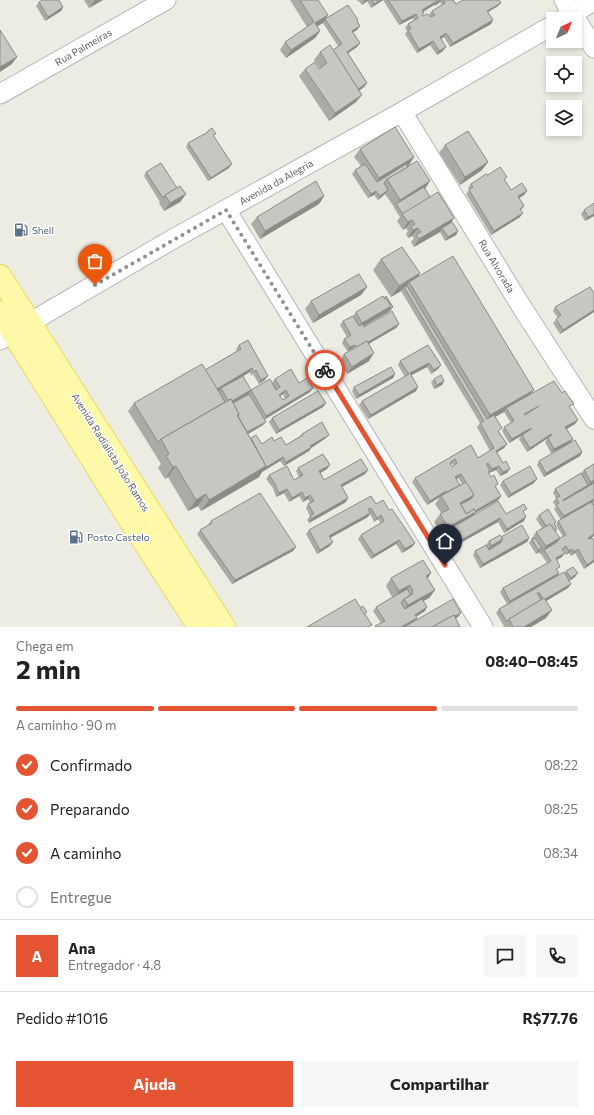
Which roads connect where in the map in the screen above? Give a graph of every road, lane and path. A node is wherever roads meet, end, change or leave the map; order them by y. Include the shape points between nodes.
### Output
1 (166, 0) edge
2 (594, 1) edge
3 (566, 11) edge
4 (546, 29) edge
5 (594, 48) edge
6 (0, 94) edge
7 (402, 112) junction
8 (226, 210) junction
9 (0, 276) edge
10 (0, 312) edge
11 (14, 332) edge
12 (594, 419) edge
13 (199, 627) edge
14 (224, 627) edge
15 (483, 627) edge

1 - 6 street, Rua Palmeiras
2 - 3 street
3 - 5 street
4 - 7 street, Avenida da Alegria
7 - 8 street, Avenida da Alegria
7 - 12 street, Rua Alvorada
8 - 11 street, Avenida da Alegria
8 - 15 street
9 - 11 main road, Avenida Radialista João Ramos
10 - 11 main road, Avenida Radialista João Ramos
11 - 13 main road, Avenida Radialista João Ramos
11 - 14 main road, Avenida Radialista João Ramos

